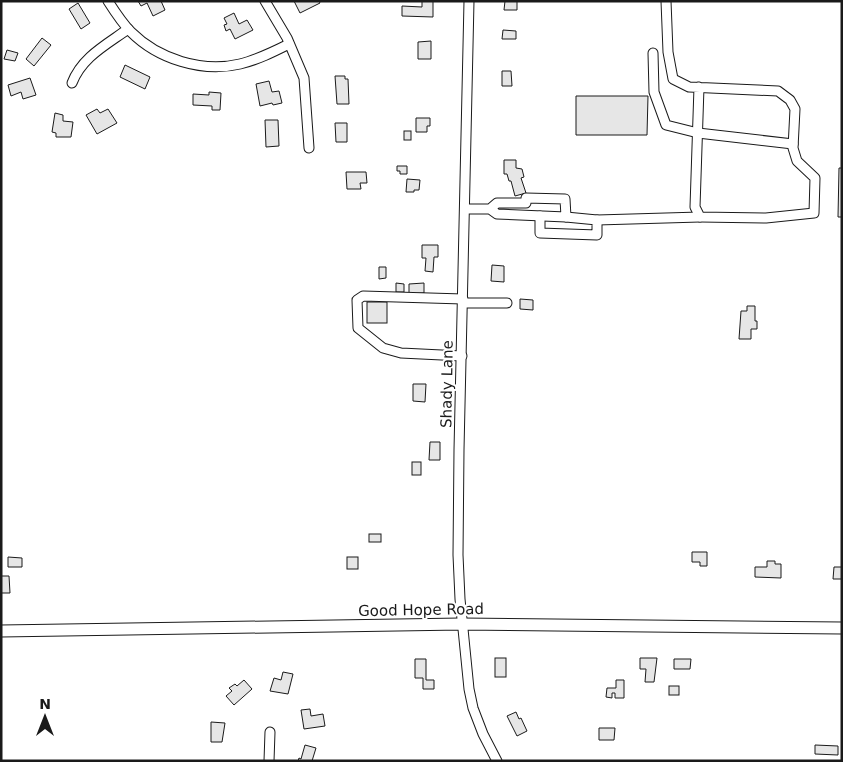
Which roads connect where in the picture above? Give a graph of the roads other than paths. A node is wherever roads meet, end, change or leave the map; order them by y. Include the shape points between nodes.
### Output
1 (108, 1) edge
2 (265, 1) edge
3 (469, 1) edge
4 (666, 1) edge
5 (128, 29) junction
6 (289, 44) junction
7 (653, 52) dead end
8 (72, 83) dead end
9 (699, 87) junction
10 (698, 133) junction
11 (793, 144) junction
12 (309, 148) dead end
13 (490, 208) junction
14 (465, 209) junction
15 (540, 216) junction
16 (566, 217) junction
17 (700, 217) junction
18 (598, 220) junction
19 (462, 301) junction
20 (507, 303) dead end
21 (462, 356) junction
22 (461, 624) junction
23 (842, 628) edge
24 (1, 630) edge
25 (270, 732) dead end
26 (269, 761) edge
27 (497, 761) edge

1 - 5 street
2 - 6 street
3 - 14 street, Shady Lane
4 - 9 street via 668,52 673,79
5 - 6 street via 161,54 207,66 238,65
5 - 8 street via 86,59
6 - 12 street via 304,78
7 - 10 street via 654,92 666,125
9 - 10 street
9 - 11 street via 778,91 790,100 795,109
10 - 11 street
10 - 17 street via 695,207
11 - 17 street via 797,161 815,178 814,213 766,218
13 - 14 street
13 - 15 street via 497,214
13 - 16 street via 497,203 526,203 526,198 565,199
14 - 19 street, Shady Lane
15 - 16 street
15 - 18 street via 540,233 597,235
16 - 18 street
17 - 18 street
19 - 20 street
19 - 21 street, Shady Lane
19 - 21 street via 363,296 357,300 358,328 388,350
21 - 22 street, Shady Lane via 458,555
22 - 23 main road, Good Hope Road
22 - 24 main road, Good Hope Road
22 - 27 street, Shady Lane via 473,708
25 - 26 street

